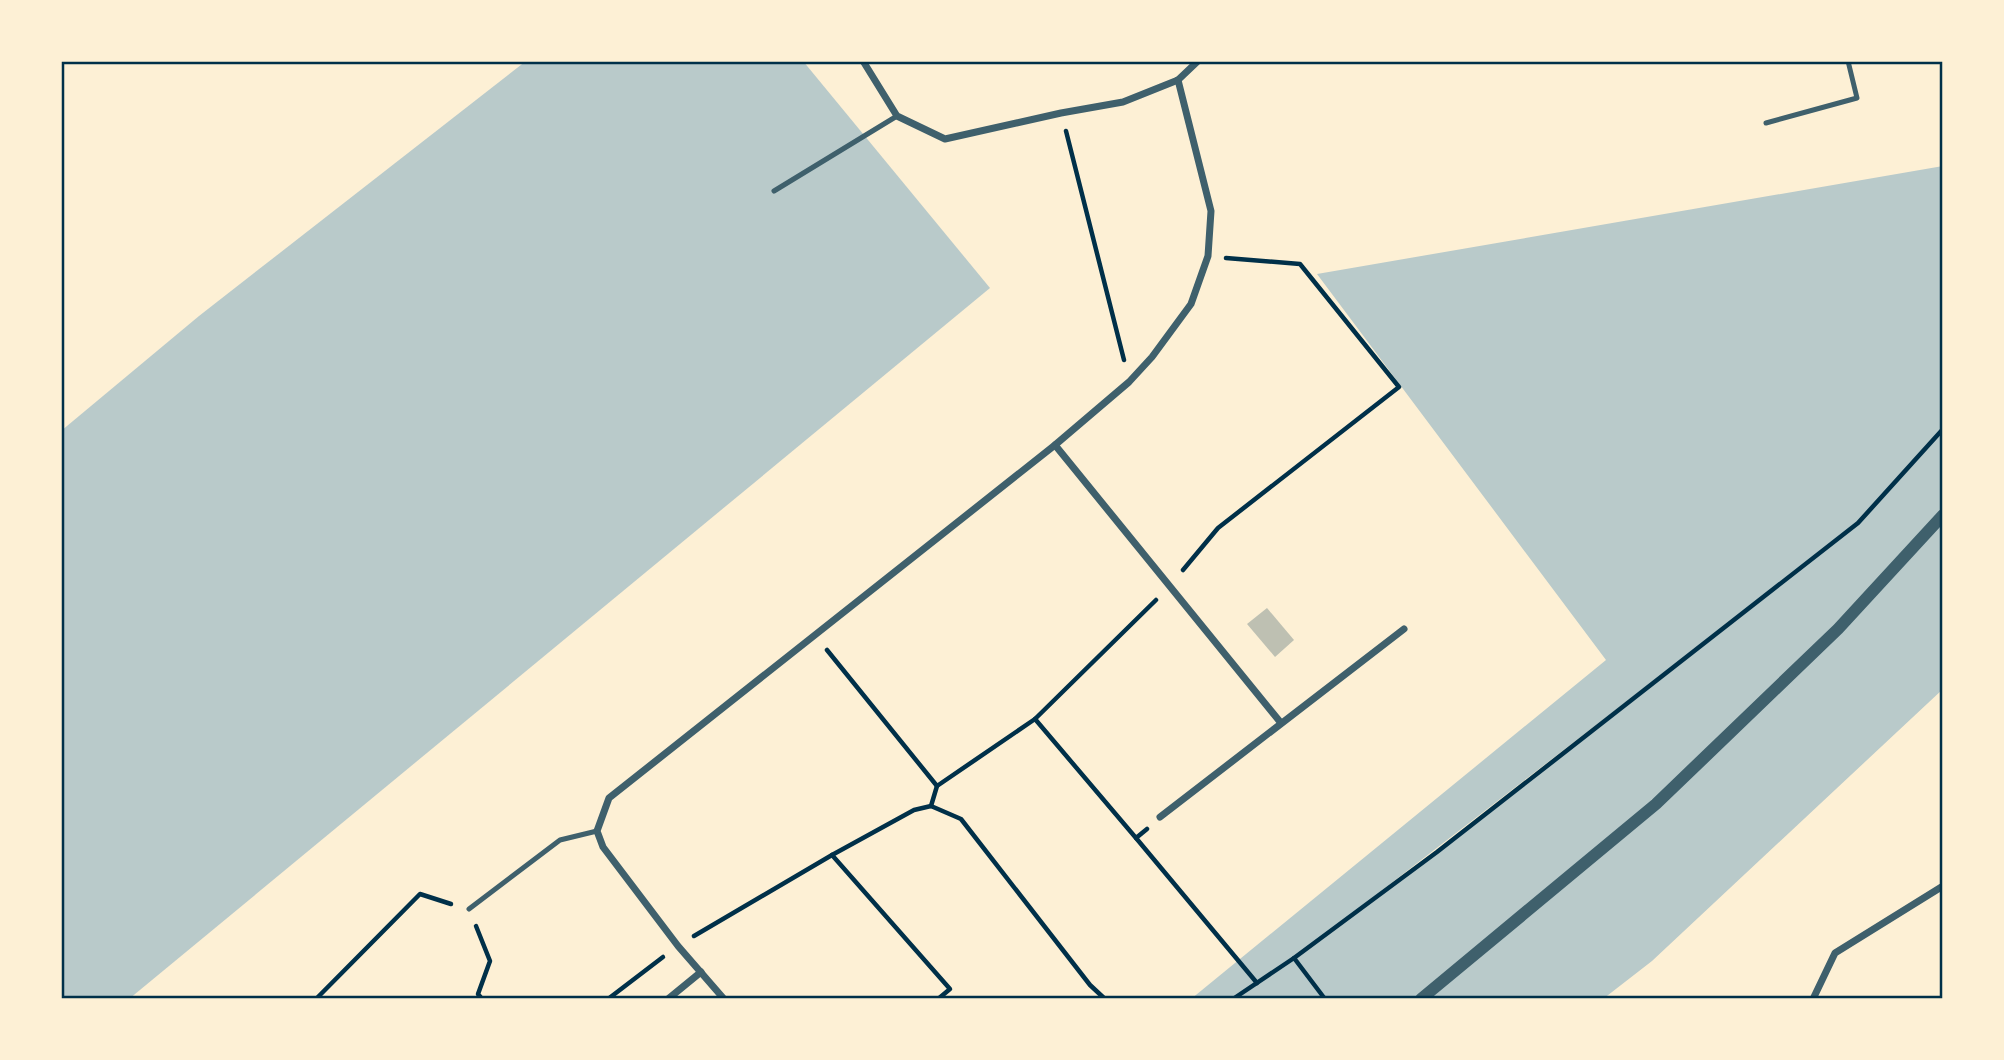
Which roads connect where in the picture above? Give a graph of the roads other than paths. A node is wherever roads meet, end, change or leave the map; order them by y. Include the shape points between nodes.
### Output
1 (863, 61) edge
2 (1198, 61) edge
3 (1849, 61) edge
4 (1178, 80) junction
5 (897, 116) junction
6 (1766, 123) dead end
7 (774, 191) dead end
8 (1055, 445) junction
9 (1942, 517) edge
10 (1404, 629) dead end
11 (1281, 723) junction
12 (1160, 817) road end
13 (597, 831) junction
14 (1943, 886) edge
15 (469, 909) road end
16 (701, 972) junction
17 (1424, 996) edge
18 (667, 999) edge
19 (724, 999) edge
20 (1813, 999) edge

1 - 5 street
2 - 4 street
3 - 6 lane via 1857,98
4 - 5 street via 1123,102 945,139
4 - 8 street via 1211,211 1208,256 1191,304 1152,357
5 - 7 lane
8 - 11 street
8 - 13 street via 609,798
9 - 17 street via 1838,629 1656,804
10 - 11 street
11 - 12 street
13 - 15 lane via 560,841
13 - 16 street via 603,847
14 - 20 street via 1835,953
16 - 18 street
16 - 19 street

